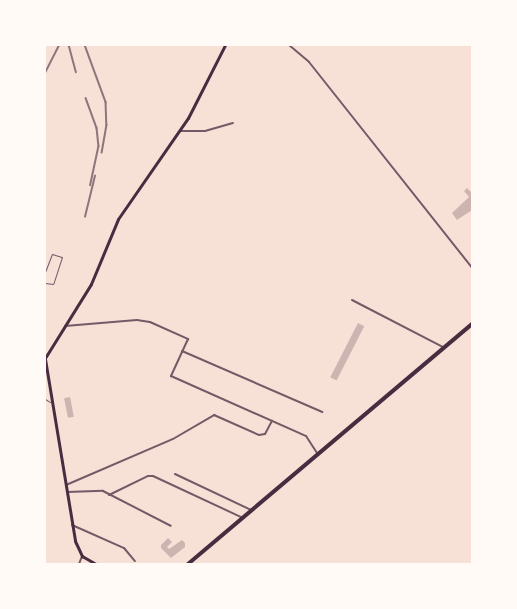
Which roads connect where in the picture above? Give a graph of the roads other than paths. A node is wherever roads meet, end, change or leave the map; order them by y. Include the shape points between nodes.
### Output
1 (225, 45) edge
2 (289, 45) edge
3 (233, 123) dead end
4 (179, 131) junction
5 (472, 268) edge
6 (45, 272) edge
7 (45, 283) edge
8 (352, 300) dead end
9 (472, 324) edge
10 (65, 326) junction
11 (443, 347) junction
12 (182, 351) junction
13 (45, 358) edge
14 (45, 399) edge
15 (52, 402) junction
16 (322, 412) dead end
17 (272, 421) junction
18 (318, 454) junction
19 (175, 474) dead end
20 (66, 484) junction
21 (67, 492) junction
22 (109, 495) junction
23 (252, 510) junction
24 (243, 518) junction
25 (72, 525) junction
26 (171, 526) dead end
27 (82, 556) junction
28 (135, 561) dead end
29 (79, 564) edge
30 (96, 564) edge
31 (188, 564) edge

1 - 4 main road
2 - 5 street via 309,62
3 - 4 street via 200,132
4 - 10 main road via 118,219 91,284
6 - 7 lane via 52,254 62,257 53,284
8 - 11 street
9 - 11 highway
10 - 12 street via 150,322 188,339
10 - 13 main road
11 - 18 highway
12 - 16 street
12 - 17 street via 171,376
13 - 15 main road
14 - 15 lane
15 - 20 main road
17 - 18 street via 306,435
17 - 20 street via 265,434 260,435 214,416 173,439
18 - 23 highway
19 - 23 street
20 - 21 main road
21 - 22 street via 97,491
21 - 25 main road
22 - 24 street via 153,476
22 - 26 street
23 - 24 highway
24 - 31 highway
25 - 27 main road
25 - 28 street via 124,548
27 - 29 street
27 - 30 main road

